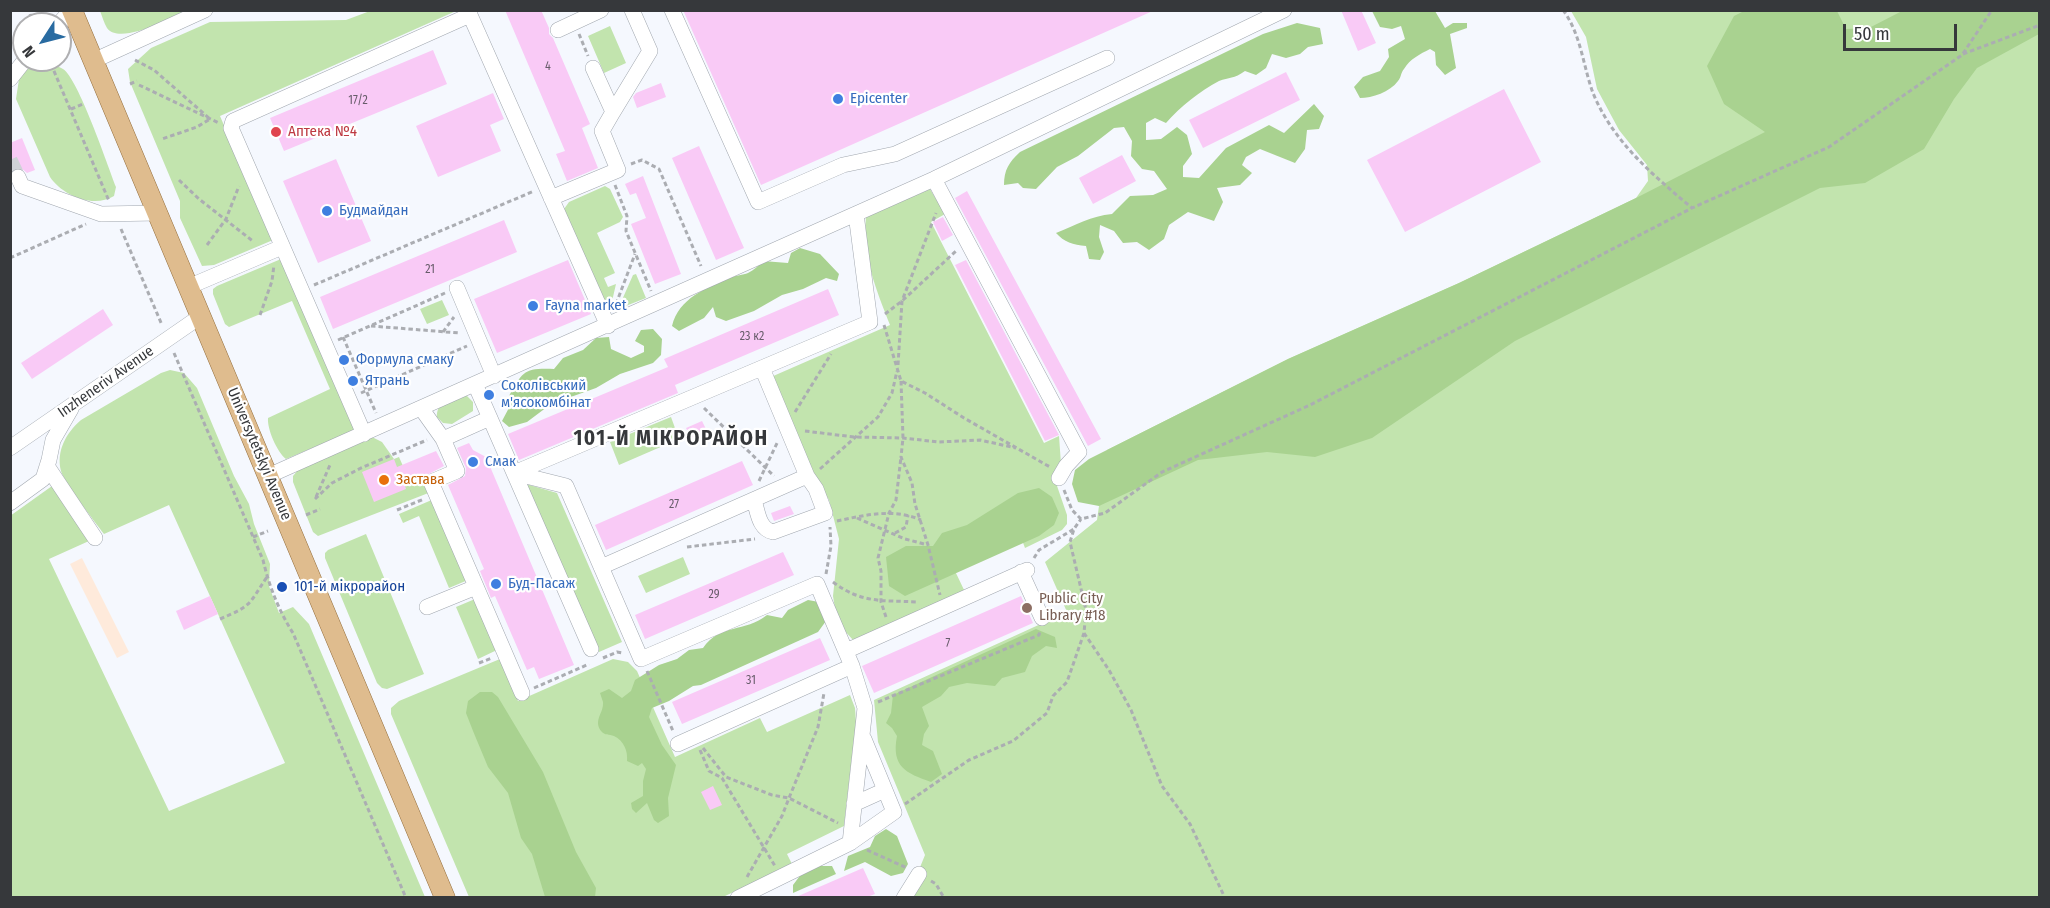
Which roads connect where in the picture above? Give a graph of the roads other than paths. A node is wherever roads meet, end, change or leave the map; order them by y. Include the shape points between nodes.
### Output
1 (71, 10) edge
2 (205, 10) edge
3 (601, 10) edge
4 (632, 10) edge
5 (672, 10) edge
6 (1284, 10) edge
7 (469, 13) edge
8 (558, 30) dead end
9 (1107, 58) dead end
10 (93, 61) junction
11 (593, 68) road end
12 (613, 112) junction
13 (18, 177) tunnel mouth
14 (934, 178) junction
15 (549, 192) junction
16 (157, 213) junction
17 (856, 214) junction
18 (276, 249) junction
19 (188, 286) junction
20 (457, 288) road end
21 (201, 316) junction
22 (608, 326) junction
23 (762, 368) junction
24 (494, 376) junction
25 (475, 384) junction
26 (73, 404) junction
27 (420, 408) junction
28 (490, 418) junction
29 (364, 434) junction
30 (442, 437) junction
31 (10, 448) edge
32 (47, 466) junction
33 (514, 473) junction
34 (268, 476) junction
35 (1059, 478) road end
36 (811, 482) junction
37 (754, 500) junction
38 (10, 503) edge
39 (95, 538) dead end
40 (601, 567) junction
41 (476, 587) junction
42 (427, 607) dead end
43 (1042, 618) road end
44 (591, 649) dead end
45 (846, 651) junction
46 (852, 666) junction
47 (522, 693) road end
48 (863, 736) junction
49 (678, 744) road end
50 (885, 790) junction
51 (855, 804) junction
52 (850, 843) junction
53 (920, 874) road end
54 (445, 897) edge
55 (738, 897) edge
56 (904, 897) edge

1 - 10 main road, Universytetskyi Avenue
2 - 10 street
3 - 8 street
4 - 12 street via 650,51
5 - 9 street via 758,202 843,165 895,154
6 - 14 street
7 - 15 street
7 - 18 street via 233,121 231,128
10 - 16 main road, Universytetskyi Avenue
11 - 12 street
12 - 15 street via 602,131 614,172
13 - 16 street via 22,186 108,214
14 - 17 street
14 - 35 street via 1079,452
15 - 22 street
16 - 19 main road, Universytetskyi Avenue
17 - 22 street
17 - 23 street via 870,322
18 - 19 street
18 - 29 street via 301,290
19 - 21 main road, Universytetskyi Avenue
20 - 24 street
21 - 26 street, Inzheneriv Avenue
21 - 34 main road, Universytetskyi Avenue
22 - 24 street
23 - 33 street
23 - 36 street
24 - 25 street
25 - 27 street
25 - 28 street
26 - 31 street, Inzheneriv Avenue
26 - 32 street via 53,440
27 - 29 street
27 - 30 street
28 - 30 street
28 - 33 street
29 - 34 street
30 - 41 street via 457,471 431,482
32 - 38 street via 43,479
32 - 39 street
33 - 40 street via 566,486
33 - 44 street
34 - 54 main road, Universytetskyi Avenue
36 - 37 street via 783,487
36 - 37 street via 825,513 773,532 762,526
37 - 40 street
40 - 45 street via 641,659 817,584
41 - 42 street
41 - 47 street
43 - 45 street via 1024,571
45 - 46 street
46 - 48 street via 865,708
46 - 49 street
48 - 50 street
48 - 51 street
50 - 51 street
50 - 52 street via 894,812
51 - 52 street
52 - 55 street
53 - 56 street

